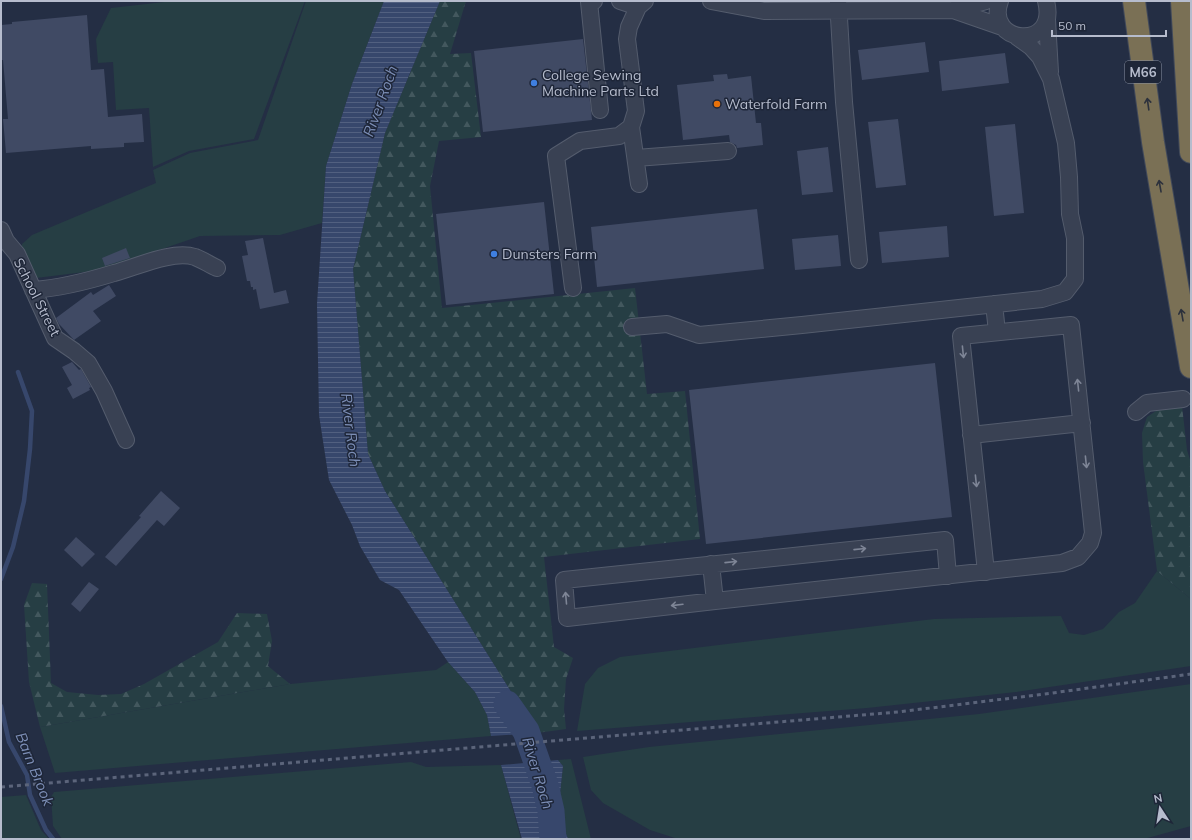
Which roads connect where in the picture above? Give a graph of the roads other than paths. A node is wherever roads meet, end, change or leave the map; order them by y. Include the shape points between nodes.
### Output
1 (594, 1) edge
2 (620, 1) edge
3 (712, 1) edge
4 (986, 1) edge
5 (1000, 1) edge
6 (1046, 1) edge
7 (1134, 1) edge
8 (1182, 1) edge
9 (641, 4) edge
10 (839, 6) edge
11 (953, 10) junction
12 (1048, 20) junction
13 (1002, 27) junction
14 (1017, 37) junction
15 (1051, 80) junction
16 (600, 110) dead end
17 (631, 126) junction
18 (728, 151) dead end
19 (1191, 152) edge
20 (636, 158) junction
21 (639, 184) dead end
22 (1, 230) edge
23 (859, 260) dead end
24 (217, 268) dead end
25 (573, 288) dead end
26 (33, 290) junction
27 (994, 304) junction
28 (632, 327) dead end
29 (997, 332) junction
30 (1191, 367) edge
31 (1183, 399) dead end
32 (1136, 412) dead end
33 (1082, 424) junction
34 (971, 435) junction
35 (126, 440) dead end
36 (712, 564) junction
37 (986, 572) junction
38 (948, 576) junction
39 (715, 601) junction

1 - 16 street via 589,2
2 - 9 street
3 - 10 street via 764,11
4 - 11 street
5 - 13 street via 997,11
6 - 12 street
30 -> 7 highway, M66 via 1153,142
8 - 19 highway
9 - 17 street via 629,27 627,39 636,111
10 - 11 street
10 - 23 street via 844,102
11 - 13 street
12 - 14 street via 1037,34
12 - 15 street
13 - 14 street
14 - 15 street via 1040,57
15 - 27 street via 1066,143 1070,214 1075,238 1075,279 1065,292 1042,299
17 - 20 street
17 - 25 street via 620,136 580,141 556,156
18 - 20 street
20 - 21 street
22 - 26 street, School Street
24 - 26 street via 194,257 179,256 163,258 82,282
26 - 35 street, School Street via 55,338 88,363
27 - 28 street via 699,335 667,324
27 - 29 street
33 -> 29 street via 1071,325
29 -> 34 street via 961,336
31 - 32 street via 1147,403
33 - 34 street
33 -> 37 street via 1093,533 1090,543 1078,557 1062,563
34 -> 37 street
36 -> 38 street via 945,540
36 - 39 street
39 -> 36 street via 567,618 564,580
37 - 38 street
38 - 39 street

